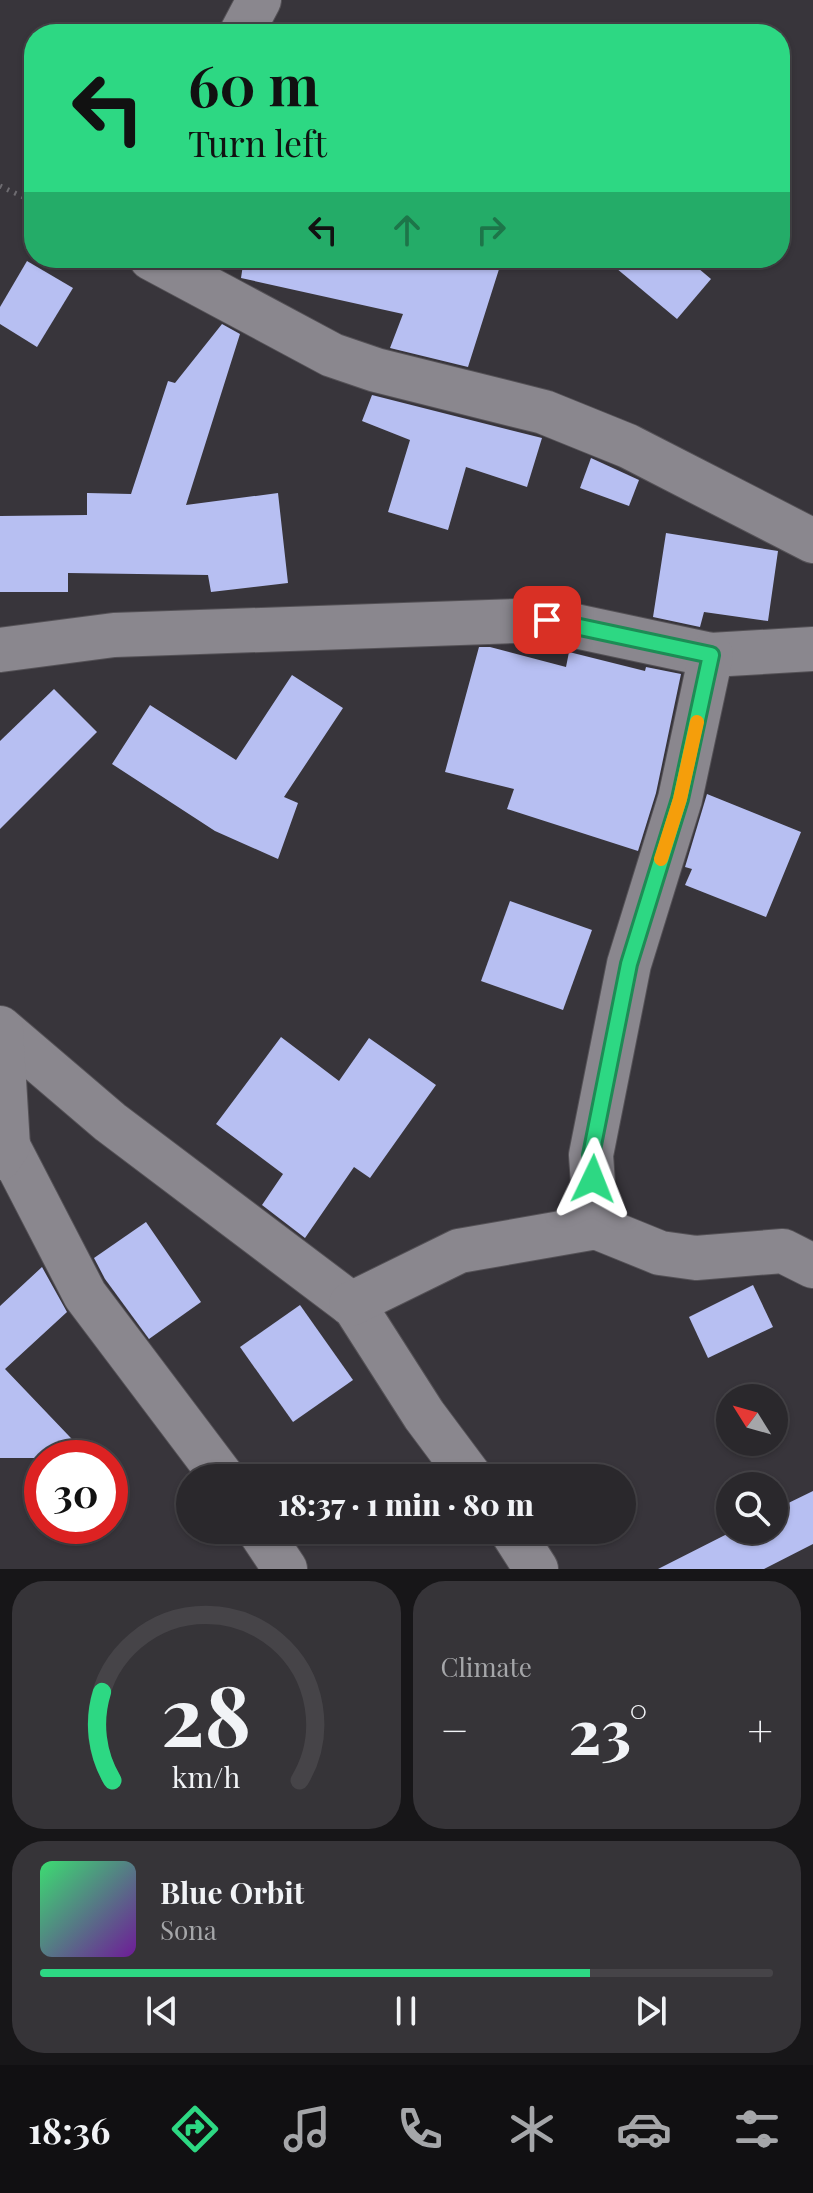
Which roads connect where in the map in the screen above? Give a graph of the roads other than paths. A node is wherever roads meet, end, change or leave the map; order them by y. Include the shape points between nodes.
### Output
1 (259, 0) edge
2 (246, 24) edge
3 (170, 268) edge
4 (813, 541) edge
5 (813, 649) edge
6 (0, 650) edge
7 (711, 655) junction
8 (1, 1029) edge
9 (4, 1152) edge
10 (596, 1227) junction
11 (813, 1266) edge
12 (351, 1304) junction
13 (212, 1464) edge
14 (461, 1464) edge
15 (268, 1544) edge
16 (522, 1544) edge
17 (285, 1569) edge
18 (536, 1569) edge

1 - 2 street
3 - 4 street via 332,355 544,412 628,446
5 - 7 street
6 - 7 street via 114,635 547,620
7 - 10 street via 680,799 626,978 591,1155
8 - 9 street
8 - 12 street via 110,1122
9 - 13 street via 85,1295
10 - 11 street via 660,1253 696,1258 783,1251
10 - 12 street via 459,1251
12 - 14 street
15 - 17 street
16 - 18 street

